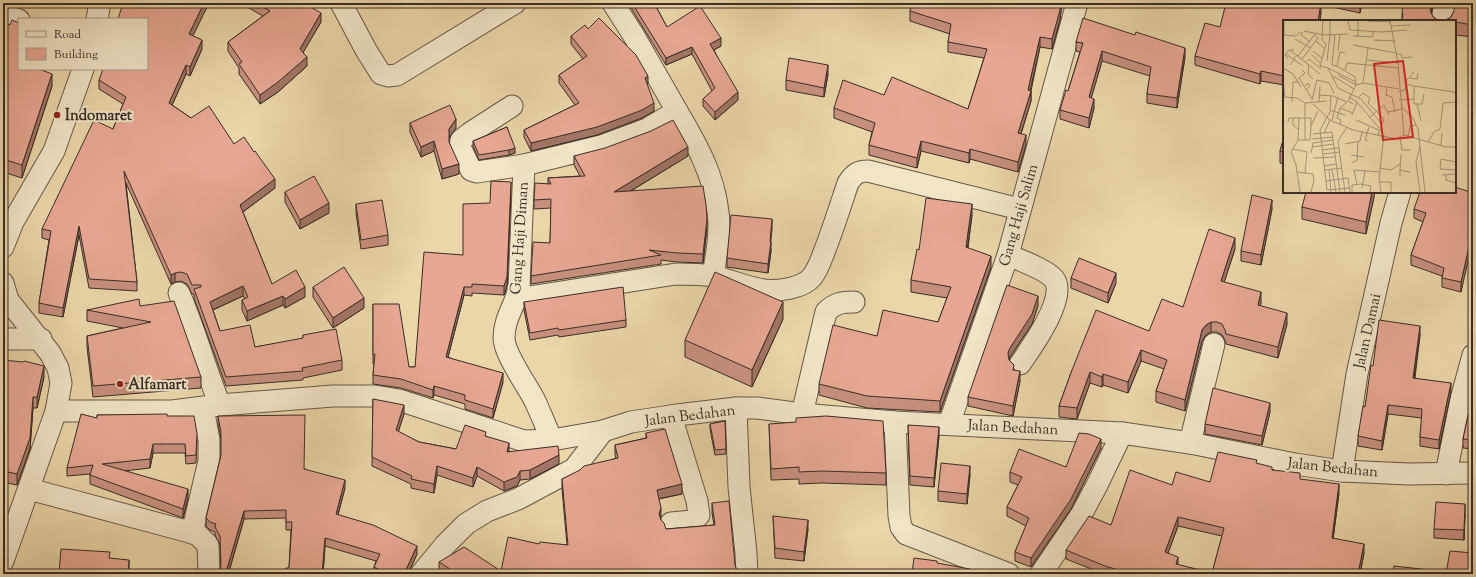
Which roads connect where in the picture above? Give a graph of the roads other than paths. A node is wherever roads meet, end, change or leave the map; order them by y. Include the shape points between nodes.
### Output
1 (100, 3) edge
2 (341, 3) edge
3 (515, 3) edge
4 (613, 3) edge
5 (1077, 3) edge
6 (1445, 3) edge
7 (3, 14) edge
8 (97, 18) edge
9 (18, 20) edge
10 (1442, 20) edge
11 (83, 70) edge
12 (512, 106) dead end
13 (677, 111) junction
14 (524, 165) junction
15 (1400, 193) edge
16 (1020, 210) junction
17 (3, 247) edge
18 (1008, 255) junction
19 (713, 276) junction
20 (3, 283) edge
21 (179, 293) dead end
22 (516, 299) junction
23 (854, 302) dead end
24 (3, 339) edge
25 (41, 339) junction
26 (1214, 344) dead end
27 (1473, 354) edge
28 (1020, 364) dead end
29 (212, 406) junction
30 (736, 408) junction
31 (56, 411) junction
32 (802, 414) junction
33 (671, 416) junction
34 (895, 422) junction
35 (949, 424) junction
36 (604, 431) junction
37 (1122, 433) junction
38 (552, 440) junction
39 (1190, 443) junction
40 (1342, 471) junction
41 (1473, 473) edge
42 (1446, 474) junction
43 (29, 489) junction
44 (671, 523) dead end
45 (192, 533) junction
46 (3, 561) edge
47 (209, 574) edge
48 (421, 574) edge
49 (747, 574) edge
50 (1009, 574) edge
51 (1041, 574) edge

1 - 8 street
2 - 3 street via 381,74 388,76 397,76
4 - 13 street
5 - 16 street, Gang Haji Salim
6 - 10 street
7 - 9 street
11 - 17 street via 54,151 13,222
12 - 14 street via 461,140 460,147 471,170 477,172
13 - 14 street via 646,129 601,146
13 - 19 street via 701,153 714,189 718,214
14 - 22 street, Gang Haji Diman
15 - 40 street, Jalan Damai via 1357,374
16 - 18 street, Gang Haji Salim
16 - 19 street via 860,171 852,176 848,183 822,259 811,278 796,286 777,291 763,290
18 - 28 street via 1054,278 1058,286 1057,297 1041,334
18 - 35 street, Gang Haji Salim
19 - 22 street via 676,274
20 - 25 street via 8,300
21 - 29 street
22 - 38 street, Gang Haji Diman via 507,315 504,340
23 - 32 street via 833,305 826,312
24 - 25 street
25 - 31 street via 58,368 61,383
26 - 39 street
27 - 42 street via 1460,398
29 - 31 street, Jalan Bedahan via 172,412
29 - 38 street, Jalan Bedahan via 333,396 375,396 399,400 524,440
29 - 45 street via 209,461
30 - 32 street, Jalan Bedahan
30 - 33 street, Jalan Bedahan
30 - 49 street via 739,487
31 - 43 street
32 - 34 street, Jalan Bedahan
33 - 36 street, Jalan Bedahan via 631,422
33 - 44 street via 700,515 693,521
34 - 35 street, Jalan Bedahan
34 - 50 street via 901,528 906,534
35 - 37 street, Jalan Bedahan
36 - 38 street, Jalan Bedahan
36 - 48 street via 574,469 466,524 444,544
37 - 39 street, Jalan Bedahan
37 - 51 street via 1081,515
39 - 40 street, Jalan Bedahan
40 - 42 street, Jalan Bedahan
41 - 42 street, Jalan Bedahan
43 - 45 street
43 - 46 street
45 - 47 street via 197,534 208,545

